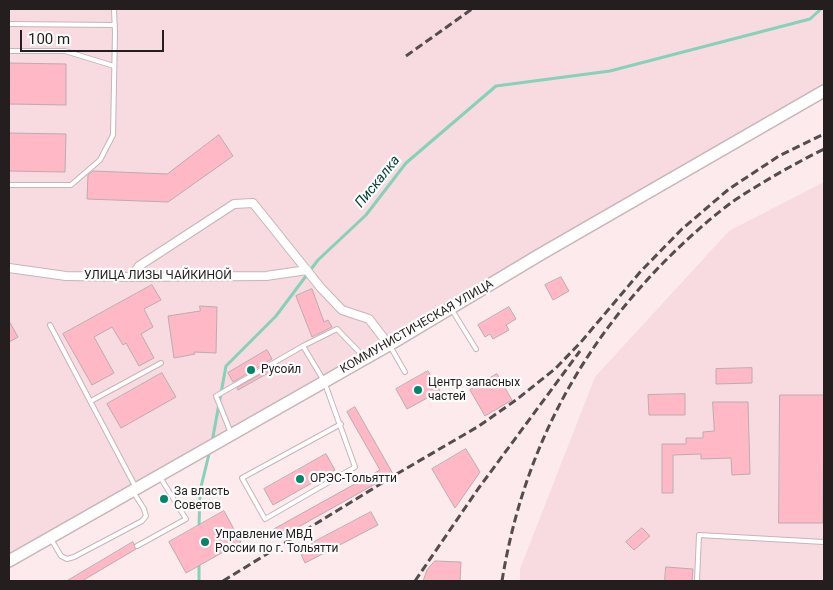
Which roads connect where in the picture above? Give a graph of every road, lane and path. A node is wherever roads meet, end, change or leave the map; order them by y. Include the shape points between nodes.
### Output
1 (114, 9) edge
2 (9, 24) edge
3 (115, 25) junction
4 (9, 51) edge
5 (114, 66) junction
6 (824, 91) edge
7 (9, 185) edge
8 (9, 268) edge
9 (307, 270) junction
10 (130, 277) junction
11 (450, 308) junction
12 (50, 325) dead end
13 (389, 345) junction
14 (303, 346) junction
15 (476, 348) dead end
16 (365, 358) junction
17 (161, 363) dead end
18 (406, 372) dead end
19 (324, 381) junction
20 (91, 401) junction
21 (341, 424) junction
22 (232, 434) junction
23 (159, 475) junction
24 (134, 489) junction
25 (50, 538) junction
26 (824, 542) edge
27 (137, 546) dead end
28 (9, 561) edge
29 (697, 581) edge

1 - 3 lane
2 - 3 lane
3 - 5 lane
4 - 5 lane via 65,51
5 - 7 lane via 113,135 100,160 71,185
6 - 11 main road, КОММУНИСТИЧЕСКАЯ УЛИЦА
8 - 10 street, УЛИЦА ЛИЗЫ ЧАЙКИНОЙ via 66,276
9 - 10 street, УЛИЦА ЛИЗЫ ЧАЙКИНОЙ via 266,276
9 - 10 street via 252,203 234,204 139,266
9 - 13 street via 342,310 368,319
11 - 13 main road, КОММУНИСТИЧЕСКАЯ УЛИЦА
11 - 15 lane
12 - 20 lane
13 - 16 main road, КОММУНИСТИЧЕСКАЯ УЛИЦА
13 - 18 lane
14 - 16 lane via 336,329
14 - 19 lane
14 - 22 lane via 216,396
16 - 19 main road, КОММУНИСТИЧЕСКАЯ УЛИЦА
17 - 20 lane
19 - 21 lane
19 - 22 main road, КОММУНИСТИЧЕСКАЯ УЛИЦА
20 - 24 lane
21 - 21 lane via 355,467 265,519 242,478
22 - 23 main road, КОММУНИСТИЧЕСКАЯ УЛИЦА
23 - 24 main road, КОММУНИСТИЧЕСКАЯ УЛИЦА
23 - 27 lane via 186,520
24 - 25 main road, КОММУНИСТИЧЕСКАЯ УЛИЦА
24 - 25 lane via 146,516 142,521 67,559 61,556
25 - 28 main road, КОММУНИСТИЧЕСКАЯ УЛИЦА
26 - 29 lane via 699,535

